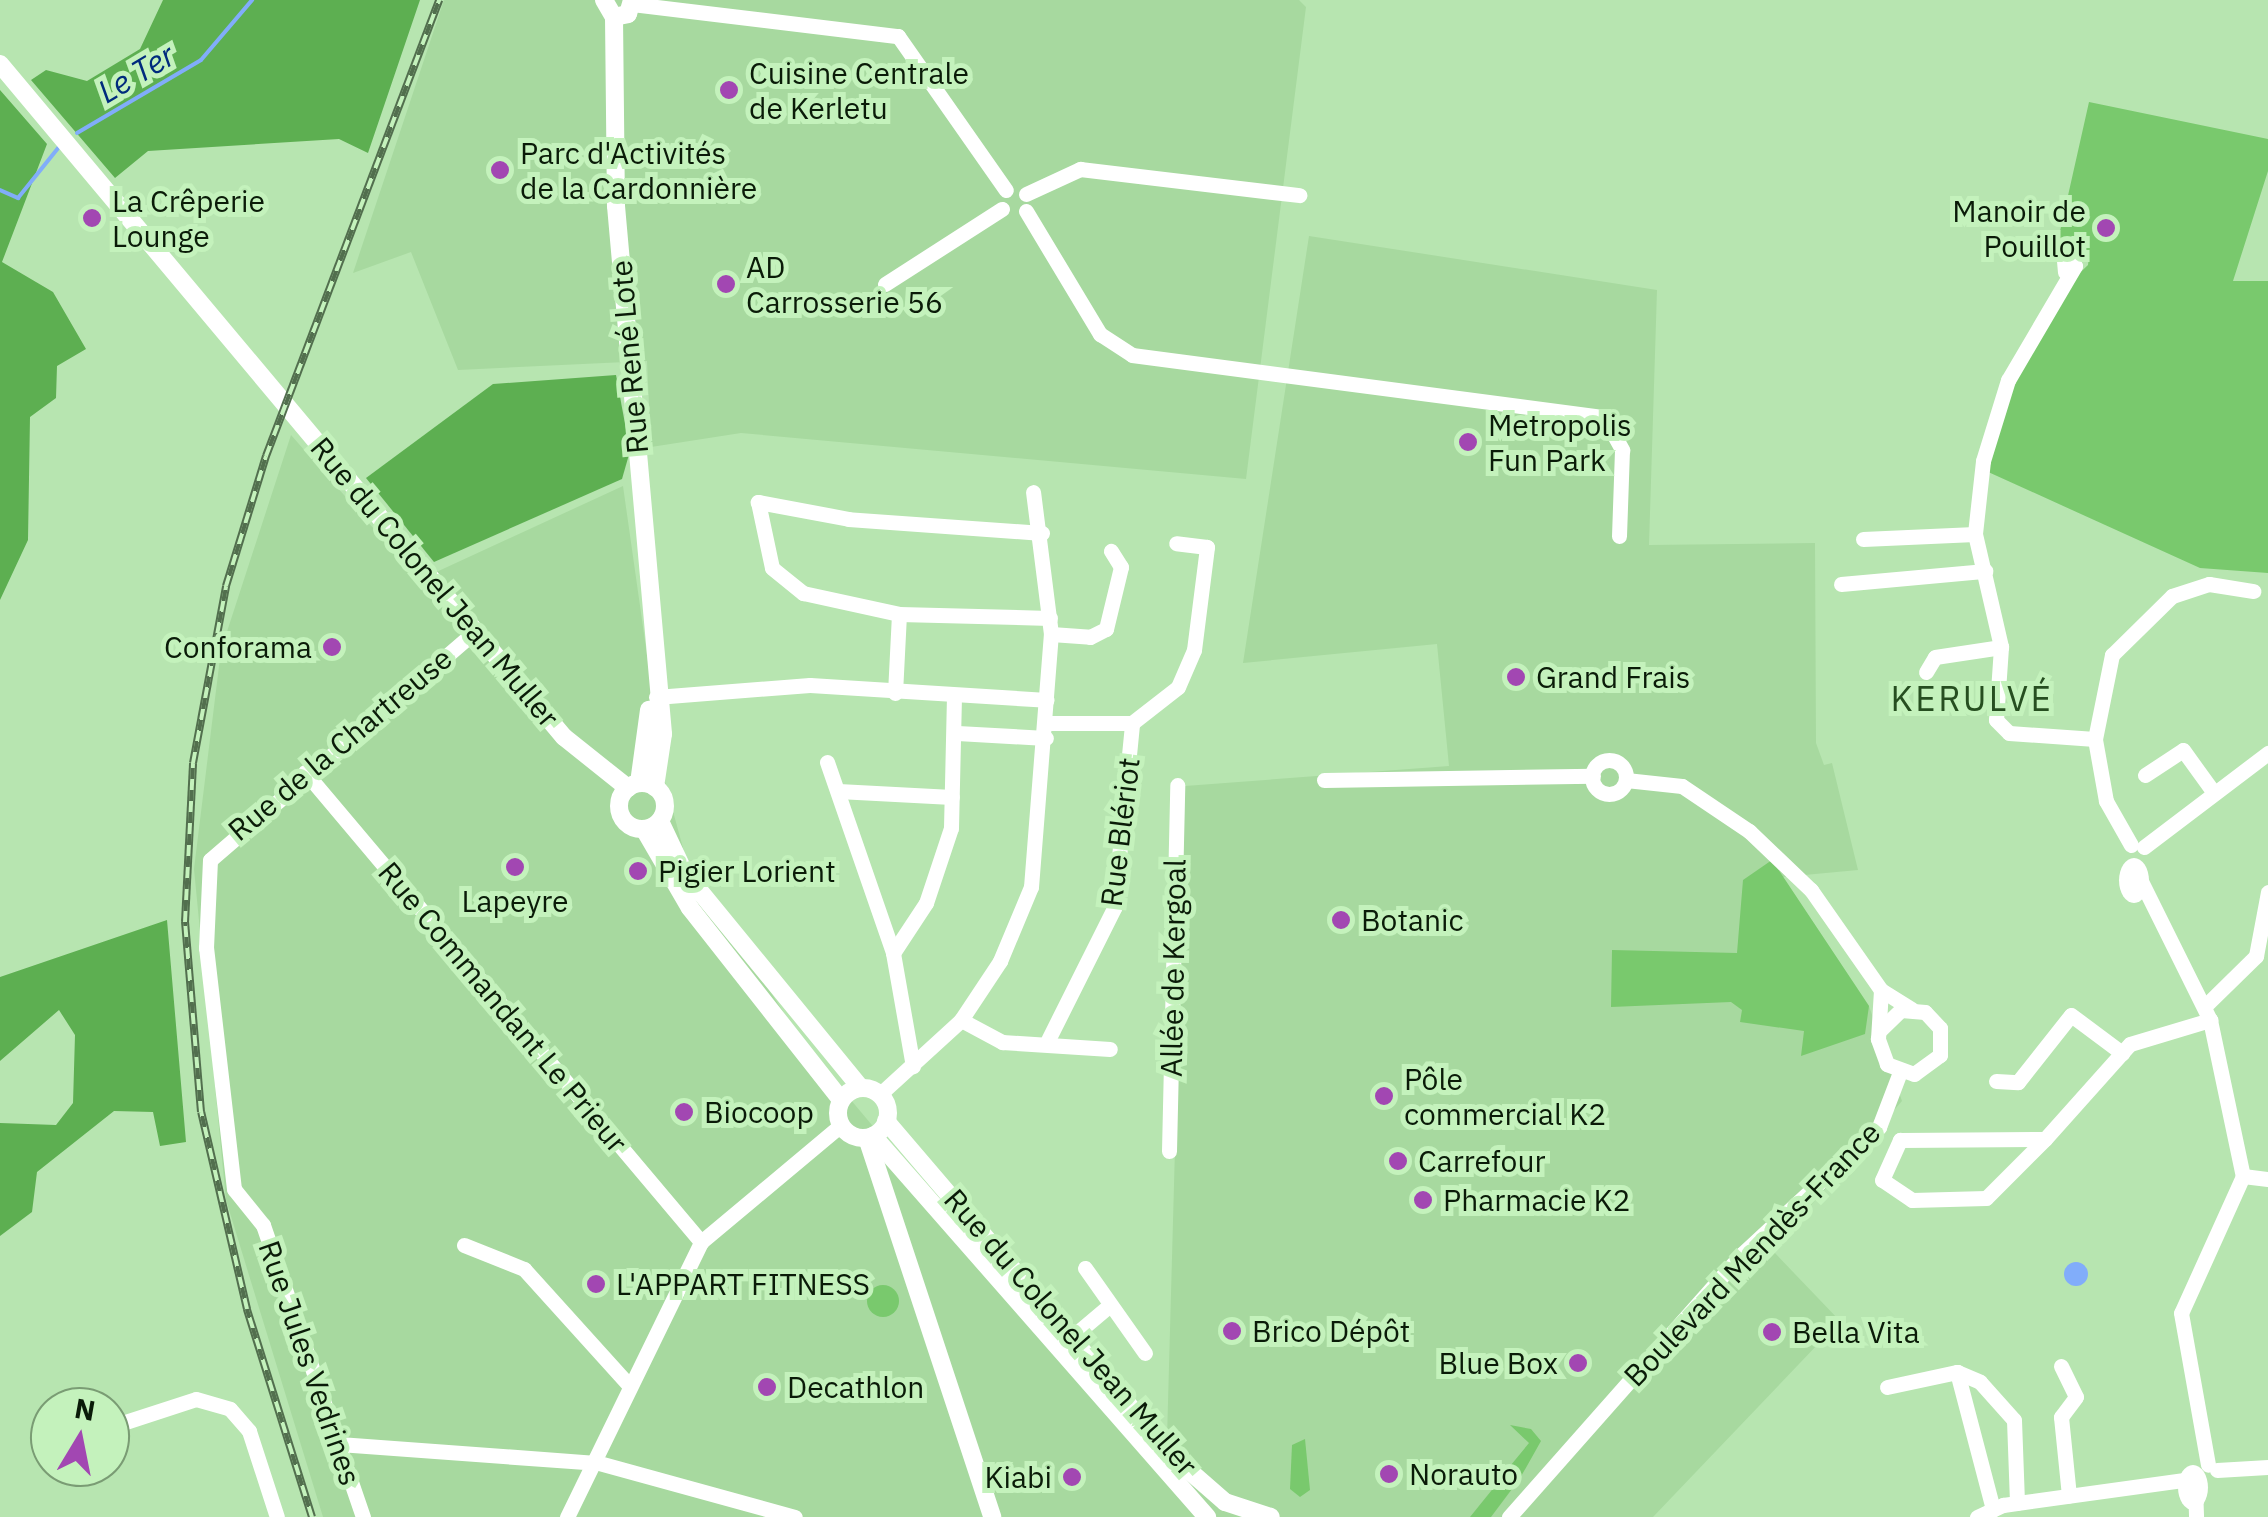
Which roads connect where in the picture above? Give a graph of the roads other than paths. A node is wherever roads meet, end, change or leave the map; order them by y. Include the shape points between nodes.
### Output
1 (604, 0) edge
2 (632, 2) edge
3 (614, 18) junction
4 (0, 64) edge
5 (1006, 190) junction
6 (1026, 194) junction
7 (1300, 195) dead end
8 (1002, 209) junction
9 (1026, 211) junction
10 (2065, 272) dead end
11 (885, 284) dead end
12 (1032, 492) dead end
13 (1042, 532) junction
14 (1975, 534) junction
15 (1618, 536) dead end
16 (1863, 539) dead end
17 (1176, 542) dead end
18 (1111, 551) dead end
19 (1985, 571) junction
20 (1841, 584) dead end
21 (2254, 591) dead end
22 (899, 614) junction
23 (1050, 626) junction
24 (474, 631) junction
25 (2002, 647) junction
26 (1926, 672) dead end
27 (894, 693) junction
28 (656, 696) junction
29 (954, 696) junction
30 (1046, 700) junction
31 (1132, 723) junction
32 (1046, 730) junction
33 (957, 733) junction
34 (2095, 739) junction
35 (2268, 754) edge
36 (828, 762) dead end
37 (591, 765) junction
38 (305, 772) junction
39 (2145, 775) dead end
40 (1593, 776) junction
41 (1324, 780) dead end
42 (1626, 780) junction
43 (1177, 785) dead end
44 (641, 786) junction
45 (838, 791) junction
46 (2214, 793) junction
47 (952, 797) junction
48 (619, 806) junction
49 (652, 825) junction
50 (2137, 849) junction
51 (210, 860) joint
52 (2133, 873) junction
53 (2111, 885) dead end
54 (2268, 892) edge
55 (893, 953) junction
56 (1881, 990) junction
57 (1910, 1009) junction
58 (2207, 1014) junction
59 (961, 1020) junction
60 (1880, 1030) junction
61 (1048, 1040) junction
62 (1110, 1049) dead end
63 (2122, 1053) junction
64 (912, 1066) junction
65 (1900, 1072) junction
66 (1996, 1081) dead end
67 (860, 1088) junction
68 (880, 1095) junction
69 (841, 1100) junction
70 (841, 1125) junction
71 (875, 1132) junction
72 (2045, 1139) junction
73 (1169, 1152) dead end
74 (2243, 1176) junction
75 (2268, 1179) edge
76 (701, 1242) junction
77 (464, 1245) dead end
78 (1084, 1268) dead end
79 (1110, 1305) junction
80 (1072, 1337) junction
81 (1145, 1353) dead end
82 (2062, 1366) dead end
83 (1957, 1372) junction
84 (628, 1384) junction
85 (1887, 1387) dead end
86 (130, 1420) edge
87 (338, 1444) junction
88 (599, 1463) junction
89 (2268, 1467) edge
90 (2201, 1475) junction
91 (2069, 1496) junction
92 (2018, 1503) junction
93 (1993, 1509) junction
94 (745, 1511) edge
95 (277, 1517) edge
96 (363, 1517) edge
97 (567, 1517) edge
98 (795, 1517) edge
99 (992, 1517) edge
100 (1208, 1517) edge
101 (1271, 1517) edge
102 (1508, 1517) edge
103 (1977, 1517) edge
104 (2196, 1517) edge

1 - 3 main road
2 - 3 main road
2 - 5 street via 898,36
3 - 28 main road, Rue René Lote via 616,206
4 - 24 main road, Rue du Colonel Jean Muller
5 - 6 street
5 - 8 street
6 - 7 street via 1080,169
6 - 9 street
8 - 9 street
8 - 11 street
9 - 15 street via 1100,334 1132,355 1604,416 1622,450
10 - 14 street via 2008,380 1983,461
12 - 13 street
13 - 22 street via 849,519 758,502 765,551 784,584
13 - 23 street
14 - 16 street
14 - 19 street
17 - 31 street, Rue Blériot via 1206,547 1194,650 1161,708
18 - 23 street via 1121,567 1106,628 1090,638
19 - 20 street
19 - 25 street
21 - 34 street via 2210,584 2144,616 2112,655
22 - 23 street
22 - 27 street
23 - 30 street
24 - 37 main road, Rue du Colonel Jean Muller
24 - 38 street, Rue de la Chartreuse
25 - 26 street via 1935,657
25 - 34 street via 2000,727
27 - 28 street via 810,685
27 - 29 street
28 - 44 main road, Rue René Lote
29 - 30 street
29 - 33 street
30 - 32 street
31 - 32 street
31 - 61 street, Rue Blériot via 1114,908
32 - 33 street
32 - 59 street via 1028,898
33 - 47 street
34 - 50 street via 2106,802
35 - 46 street
36 - 45 street
37 - 44 main road, Rue du Colonel Jean Muller
37 - 48 main road, Rue du Colonel Jean Muller
38 - 51 street, Rue de la Chartreuse
38 - 76 street, Rue Commandant Le Prieur
39 - 46 street via 2183,750
40 - 41 street
40 - 42 street via 1607,794
40 - 42 street via 1612,761
42 - 56 street via 1682,786 1773,850
43 - 73 street, Allée de Kergoal
44 - 48 main road
44 - 49 main road via 665,803
45 - 47 street
45 - 55 street
46 - 50 street
47 - 55 street via 941,865
48 - 49 main road, Rue du Colonel Jean Muller via 626,823
49 - 67 main road
49 - 69 main road via 690,908
50 - 52 street
51 - 87 street, Rue Jules Vedrines via 206,948 234,1188 262,1225
52 - 53 street
52 - 58 street
54 - 58 street via 2256,956
55 - 64 street
56 - 57 street
56 - 60 street
57 - 60 street
57 - 65 street via 1936,1021 1942,1048 1927,1070
58 - 63 street
58 - 74 street
59 - 61 street via 1002,1042
59 - 64 street
60 - 65 street via 1881,1054
61 - 62 street via 1078,1052
63 - 66 street via 2071,1015 2018,1082
63 - 72 street
64 - 68 street
65 - 102 street, Boulevard Mendès-France via 1878,1127 1742,1254
67 - 68 main road
67 - 69 main road
68 - 71 main road
69 - 70 main road
70 - 71 main road
70 - 76 street
71 - 80 main road, Rue du Colonel Jean Muller
71 - 99 main road
71 - 100 main road, Rue du Colonel Jean Muller
72 - 72 street via 1900,1140 1882,1180 1912,1200 1986,1198
74 - 75 street
74 - 90 street via 2181,1312
76 - 84 street
77 - 84 street via 524,1269
78 - 79 street
79 - 80 street
79 - 81 street
80 - 101 main road, Rue du Colonel Jean Muller via 1190,1474 1241,1510
82 - 91 street via 2076,1397 2061,1417
83 - 85 street
83 - 92 street via 1980,1382 2014,1420
83 - 93 street
84 - 88 street
86 - 95 street via 196,1399 230,1408 249,1431
87 - 88 street
87 - 96 street, Rue Jules Vedrines
88 - 94 street
88 - 97 street
89 - 90 street
90 - 91 street
90 - 104 street
91 - 92 street
92 - 93 street
93 - 103 street
94 - 98 street

